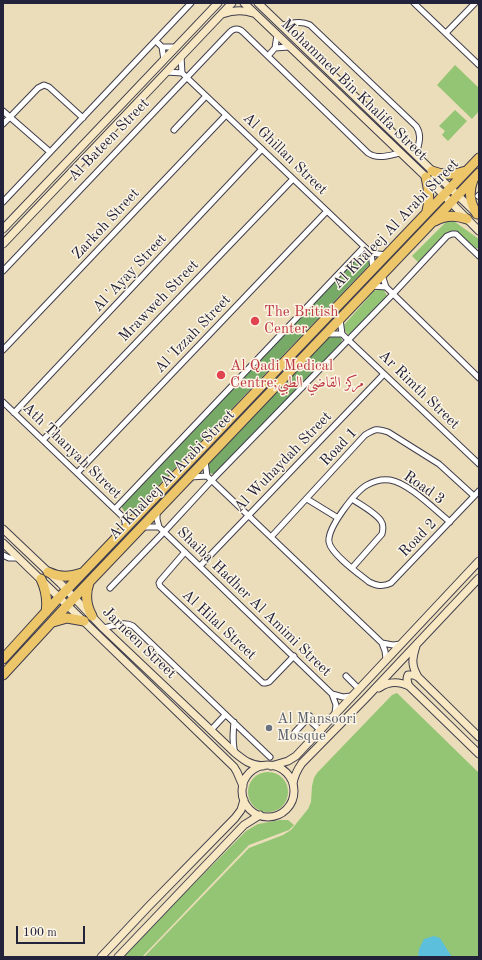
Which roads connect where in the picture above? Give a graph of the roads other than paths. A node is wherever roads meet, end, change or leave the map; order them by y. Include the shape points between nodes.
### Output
1 (191, 3) edge
2 (232, 3) edge
3 (244, 3) edge
4 (258, 3) edge
5 (414, 3) edge
6 (475, 3) edge
7 (216, 4) edge
8 (263, 6) edge
9 (255, 14) junction
10 (220, 15) junction
11 (281, 25) junction
12 (446, 33) junction
13 (277, 35) junction
14 (156, 41) junction
15 (162, 47) junction
16 (176, 47) junction
17 (289, 47) junction
18 (275, 48) junction
19 (182, 56) junction
20 (268, 56) junction
21 (164, 60) junction
22 (479, 65) edge
23 (166, 72) junction
24 (182, 73) junction
25 (187, 77) junction
26 (206, 96) junction
27 (3, 111) edge
28 (226, 115) junction
29 (11, 116) junction
30 (83, 118) junction
31 (3, 124) edge
32 (174, 130) dead end
33 (262, 150) junction
34 (50, 152) junction
35 (400, 153) junction
36 (416, 156) junction
37 (479, 158) edge
38 (467, 170) junction
39 (429, 174) junction
40 (476, 176) edge
41 (293, 179) junction
42 (447, 192) junction
43 (454, 199) junction
44 (3, 202) edge
45 (327, 211) junction
46 (426, 212) junction
47 (478, 215) edge
48 (467, 219) junction
49 (432, 222) junction
50 (3, 229) edge
51 (479, 231) edge
52 (3, 244) edge
53 (364, 247) junction
54 (370, 253) junction
55 (386, 255) junction
56 (479, 255) edge
57 (373, 269) junction
58 (3, 271) edge
59 (382, 275) junction
60 (371, 286) junction
61 (386, 287) junction
62 (393, 294) junction
63 (340, 318) junction
64 (326, 334) junction
65 (342, 334) junction
66 (348, 340) junction
67 (3, 350) edge
68 (384, 374) junction
69 (479, 378) edge
70 (3, 402) edge
71 (14, 413) junction
72 (43, 440) junction
73 (205, 461) junction
74 (479, 464) edge
75 (77, 473) junction
76 (207, 476) junction
77 (190, 477) junction
78 (212, 480) junction
79 (479, 492) edge
80 (474, 496) junction
81 (307, 499) junction
82 (352, 499) junction
83 (115, 509) junction
84 (157, 511) junction
85 (248, 515) junction
86 (124, 518) junction
87 (136, 518) junction
88 (338, 518) junction
89 (450, 522) junction
90 (159, 527) junction
91 (126, 528) junction
92 (141, 528) junction
93 (3, 529) edge
94 (164, 532) junction
95 (271, 537) junction
96 (3, 542) edge
97 (185, 552) junction
98 (4, 557) edge
99 (19, 558) junction
100 (479, 561) edge
101 (200, 566) junction
102 (352, 568) junction
103 (48, 572) junction
104 (83, 573) junction
105 (479, 578) edge
106 (41, 579) junction
107 (89, 582) junction
108 (392, 583) joint
109 (110, 588) dead end
110 (67, 590) junction
111 (60, 597) junction
112 (74, 598) junction
113 (67, 605) junction
114 (46, 612) junction
115 (92, 616) junction
116 (84, 621) junction
117 (51, 622) junction
118 (103, 628) junction
119 (382, 643) junction
120 (401, 644) junction
121 (417, 644) junction
122 (7, 650) edge
123 (294, 656) junction
124 (3, 659) edge
125 (386, 659) junction
126 (3, 675) edge
127 (346, 676) dead end
128 (418, 676) junction
129 (409, 686) junction
130 (358, 688) junction
131 (332, 694) junction
132 (351, 696) junction
133 (365, 699) junction
134 (335, 713) junction
135 (225, 715) junction
136 (234, 722) junction
137 (212, 730) junction
138 (320, 730) junction
139 (242, 731) junction
140 (295, 732) dead end
141 (233, 736) junction
142 (479, 737) edge
143 (235, 753) junction
144 (479, 754) edge
145 (270, 757) dead end
146 (263, 766) junction
147 (271, 766) junction
148 (293, 784) junction
149 (243, 786) junction
150 (244, 800) junction
151 (260, 815) junction
152 (101, 957) edge
153 (118, 957) edge

1 - 14 street
2 - 10 main road, Al Bateen Street
3 - 9 main road, Mohammed Bin Khalifa Street
4 - 8 main road, Mohammed Bin Khalifa Street
5 - 12 street
6 - 12 street
7 - 16 main road, Al Bateen Street
8 - 11 main road, Mohammed Bin Khalifa Street
9 - 10 main road via 239,10
9 - 13 main road, Mohammed Bin Khalifa Street
10 - 19 main road, Al Bateen Street
11 - 36 main road, Mohammed Bin Khalifa Street
11 - 36 street via 300,22 310,25 416,126 420,136
12 - 22 street
13 - 17 main road, Mohammed Bin Khalifa Street
13 - 18 street
14 - 15 street
14 - 30 street
15 - 16 street
15 - 21 street
16 - 21 main road, Al Bateen Street
17 - 18 street
17 - 35 main road, Mohammed Bin Khalifa Street
18 - 20 street
19 - 23 main road, Al Bateen Street
19 - 24 street
20 - 25 street, Al Bateen Street via 243,32 235,29
20 - 35 street via 368,154 378,157
21 - 50 main road, Al Bateen Street
23 - 24 street
23 - 52 main road, Al Bateen Street
24 - 25 street, Al Ghillan Street
25 - 26 street, Al Ghillan Street
25 - 58 street, Al Bateen Street
26 - 28 street, Al Ghillan Street
26 - 32 street
27 - 29 street
28 - 33 street, Al Ghillan Street
28 - 67 street, Zarkoh Street
29 - 30 street via 44,85
29 - 31 street
29 - 34 street
30 - 34 street
33 - 41 street, Al Ghillan Street
33 - 71 street, Al 'Ayay Street
34 - 44 street
35 - 39 main road, Mohammed Bin Khalifa Street
36 - 39 main road, Mohammed Bin Khalifa Street
37 - 38 highway, Al Khaleej Al Arabi Street
38 - 39 highway via 449,175
38 - 42 highway, Al Khaleej Al Arabi Street
39 - 42 main road, Mohammed Bin Khalifa Street
39 - 46 highway
40 - 43 highway, Al Khaleej Al Arabi Street
40 - 47 highway via 470,196
41 - 45 street, Al Ghillan Street
41 - 72 street, Mrawweh Street
42 - 43 main road, Mohammed Bin Khalifa Street
42 - 46 highway, Al Khaleej Al Arabi Street
43 - 47 main road, Mohammed Bin Khalifa Street
43 - 48 main road, Mohammed Bin Khalifa Street
43 - 49 highway, Al Khaleej Al Arabi Street
45 - 53 street, Al Ghillan Street
45 - 75 street, Al 'Izzah Street
46 - 55 highway, Al Khaleej Al Arabi Street
48 - 49 highway via 451,216
48 - 51 main road, Mohammed Bin Khalifa Street
49 - 59 highway, Al Khaleej Al Arabi Street
53 - 54 street, Al Ghillan Street
53 - 83 street, Al Khaleej Al Arabi Street
54 - 55 street
54 - 57 street
55 - 57 highway, Al Khaleej Al Arabi Street
56 - 62 street via 456,234 447,236
57 - 87 highway, Al Khaleej Al Arabi Street
59 - 60 highway, Al Khaleej Al Arabi Street
59 - 61 street
60 - 61 street
60 - 63 highway, Al Khaleej Al Arabi Street
61 - 62 street
62 - 66 street
62 - 69 street
63 - 64 highway, Al Khaleej Al Arabi Street
63 - 65 street
64 - 65 street
64 - 73 highway, Al Khaleej Al Arabi Street
65 - 66 street, Ar Rimth Street
66 - 68 street, Ar Rimth Street
66 - 78 street
68 - 74 street, Ar Rimth Street
68 - 85 street, Al Wuhaydah Street
70 - 71 street, Ath Thanyah Street
71 - 72 street, Ath Thanyah Street
72 - 75 street, Ath Thanyah Street
73 - 76 street
73 - 77 highway, Al Khaleej Al Arabi Street
75 - 83 street, Ath Thanyah Street
76 - 77 street
76 - 78 street
77 - 84 highway, Al Khaleej Al Arabi Street
78 - 85 street
78 - 94 street
79 - 80 street, Road 2
80 - 81 street, Road 1 via 439,464 388,432 374,430 365,435
80 - 89 street, Road 2
81 - 88 street
81 - 95 street, Road 1
82 - 88 street, Road 3
82 - 89 street, Road 3 via 367,485 392,480 415,492
82 - 102 street via 374,514 384,528 382,534
83 - 86 street, Ath Thanyah Street
84 - 90 street, Shaiba Hadher Al Amimi Street
84 - 92 highway, Al Khaleej Al Arabi Street
85 - 95 street
85 - 101 street, Al Wuhaydah Street
86 - 87 street, Ath Thanyah Street
86 - 91 street, Ath Thanyah Street
87 - 91 highway, Al Khaleej Al Arabi Street
88 - 102 street, Road 3 via 329,537 329,543 336,554
89 - 108 street, Road 2
90 - 92 street, Shaiba Hadher Al Amimi Street
90 - 94 street, Shaiba Hadher Al Amimi Street
91 - 104 highway, Al Khaleej Al Arabi Street
92 - 107 highway, Al Khaleej Al Arabi Street
93 - 103 main road, Jarneen Street
94 - 97 street, Shaiba Hadher Al Amimi Street
94 - 109 street
95 - 119 street
96 - 99 main road, Jarneen Street
97 - 101 street, Shaiba Hadher Al Amimi Street
97 - 123 street, Al Hilal Street via 160,581 160,586 263,683 269,682
98 - 99 street
99 - 106 main road, Jarneen Street
100 - 120 main road
101 - 123 street, Shaiba Hadher Al Amimi Street
102 - 108 street, Road 3 via 374,585 386,586
103 - 104 highway via 66,577
103 - 110 main road, Jarneen Street
104 - 110 highway, Al Khaleej Al Arabi Street
105 - 121 main road
106 - 111 main road, Jarneen Street
106 - 114 highway via 47,597
107 - 112 highway, Al Khaleej Al Arabi Street
107 - 115 highway via 86,596
110 - 111 highway, Al Khaleej Al Arabi Street
110 - 112 main road, Jarneen Street
111 - 113 main road, Jarneen Street
111 - 114 highway, Al Khaleej Al Arabi Street
112 - 113 highway, Al Khaleej Al Arabi Street
112 - 115 main road, Jarneen Street
113 - 116 main road, Jarneen Street
113 - 117 highway, Al Khaleej Al Arabi Street
114 - 122 highway, Al Khaleej Al Arabi Street
115 - 118 main road, Jarneen Street
116 - 117 highway via 67,618
116 - 149 main road, Jarneen Street via 234,767
117 - 126 highway, Al Khaleej Al Arabi Street
118 - 135 street via 125,623 133,626
118 - 137 main road, Jarneen Street
119 - 120 street
119 - 125 street
120 - 125 main road
121 - 128 main road via 412,662
121 - 133 main road
122 - 124 highway, Al Khaleej Al Arabi Street
123 - 131 street, Shaiba Hadher Al Amimi Street
125 - 130 main road
127 - 130 street
128 - 129 main road via 408,675
128 - 142 main road
129 - 133 main road via 397,682 386,684
129 - 144 main road
130 - 132 main road
131 - 132 street, Shaiba Hadher Al Amimi Street
131 - 134 street, Shaiba Hadher Al Amimi Street via 336,705
132 - 134 main road
133 - 148 main road via 302,763 294,776
134 - 138 main road
135 - 136 street
135 - 137 street
136 - 139 street
136 - 141 street
137 - 143 main road, Jarneen Street
138 - 140 street via 309,718
138 - 147 main road via 296,756
139 - 141 street
139 - 145 street
141 - 143 street
143 - 146 main road, Jarneen Street via 250,764
146 - 147 main road
146 - 149 main road via 250,773
147 - 148 main road via 285,772
148 - 151 main road via 292,801 282,813 267,817
149 - 150 main road
150 - 151 main road via 253,812
150 - 152 main road via 235,818
151 - 153 main road via 244,825

